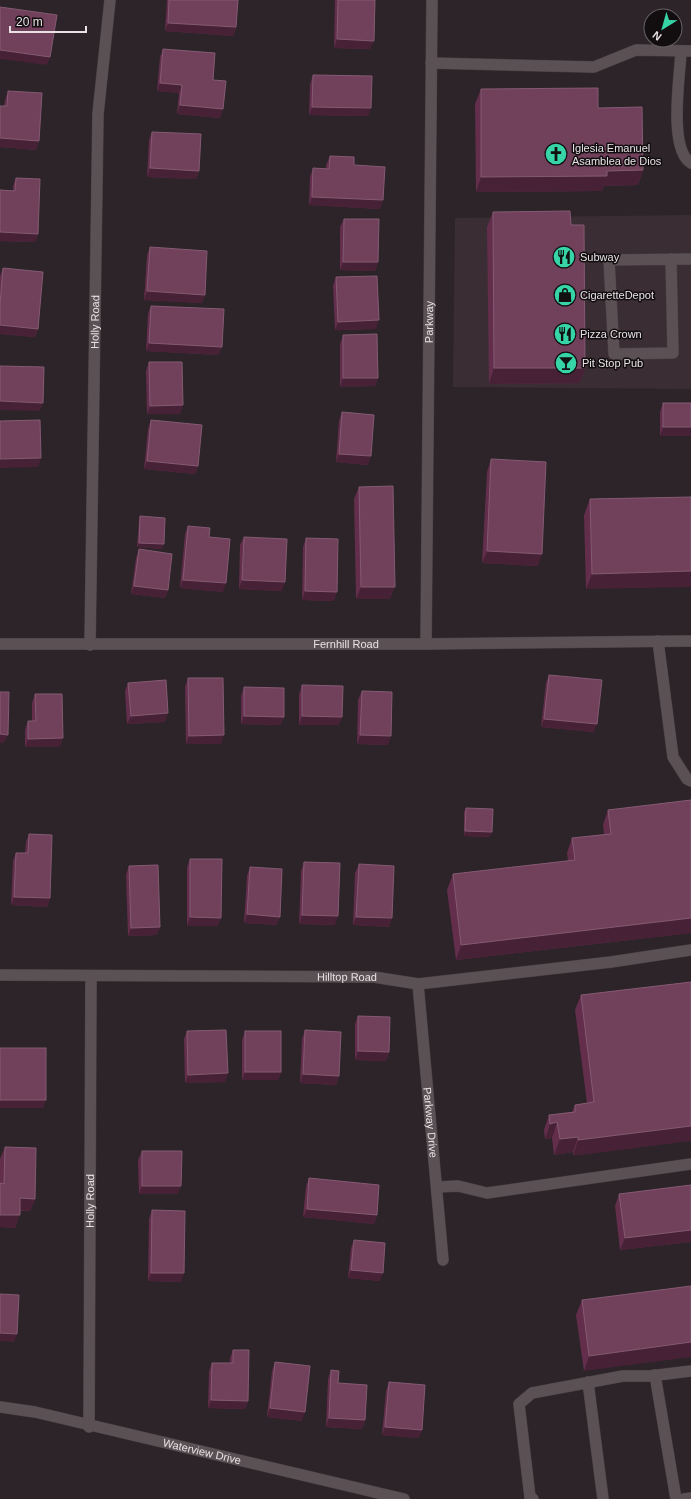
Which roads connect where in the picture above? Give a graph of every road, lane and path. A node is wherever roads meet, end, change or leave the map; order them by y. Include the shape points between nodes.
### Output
1 (110, 0) edge
2 (432, 0) edge
3 (686, 51) edge
4 (431, 63) junction
5 (691, 163) edge
6 (671, 259) junction
7 (691, 259) edge
8 (658, 641) junction
9 (691, 641) edge
10 (0, 644) edge
11 (426, 644) junction
12 (90, 645) junction
13 (691, 781) edge
14 (691, 950) edge
15 (0, 975) edge
16 (91, 976) junction
17 (418, 984) junction
18 (691, 1164) edge
19 (437, 1187) junction
20 (443, 1260) dead end
21 (691, 1371) edge
22 (655, 1375) junction
23 (588, 1382) junction
24 (0, 1407) edge
25 (89, 1427) junction
26 (691, 1498) edge
27 (404, 1499) edge
28 (533, 1499) edge
29 (603, 1499) edge
30 (676, 1499) edge
31 (684, 1499) edge

1 - 12 street, Holly Road via 98,114
2 - 4 street, Parkway
3 - 4 street via 636,50 594,67
3 - 5 street via 677,132 681,152
4 - 11 street, Parkway
6 - 6 street via 609,260 614,354 673,352
6 - 7 street
8 - 9 street, Fernhill Road
8 - 11 street, Fernhill Road
8 - 13 street via 673,757
10 - 12 street, Fernhill Road
11 - 12 street, Fernhill Road
14 - 17 street, Hilltop Road via 611,962
15 - 16 street, Hilltop Road
16 - 17 street, Hilltop Road via 374,977
16 - 25 street, Holly Road
17 - 19 street, Parkway Drive
18 - 19 street via 487,1193 458,1186
19 - 20 street, Parkway Drive
21 - 22 street
22 - 23 street via 623,1376
22 - 30 street
23 - 28 street via 532,1393 519,1404 530,1497
23 - 29 street
24 - 25 street, Waterview Drive via 35,1412
25 - 27 street, Waterview Drive
26 - 31 street

